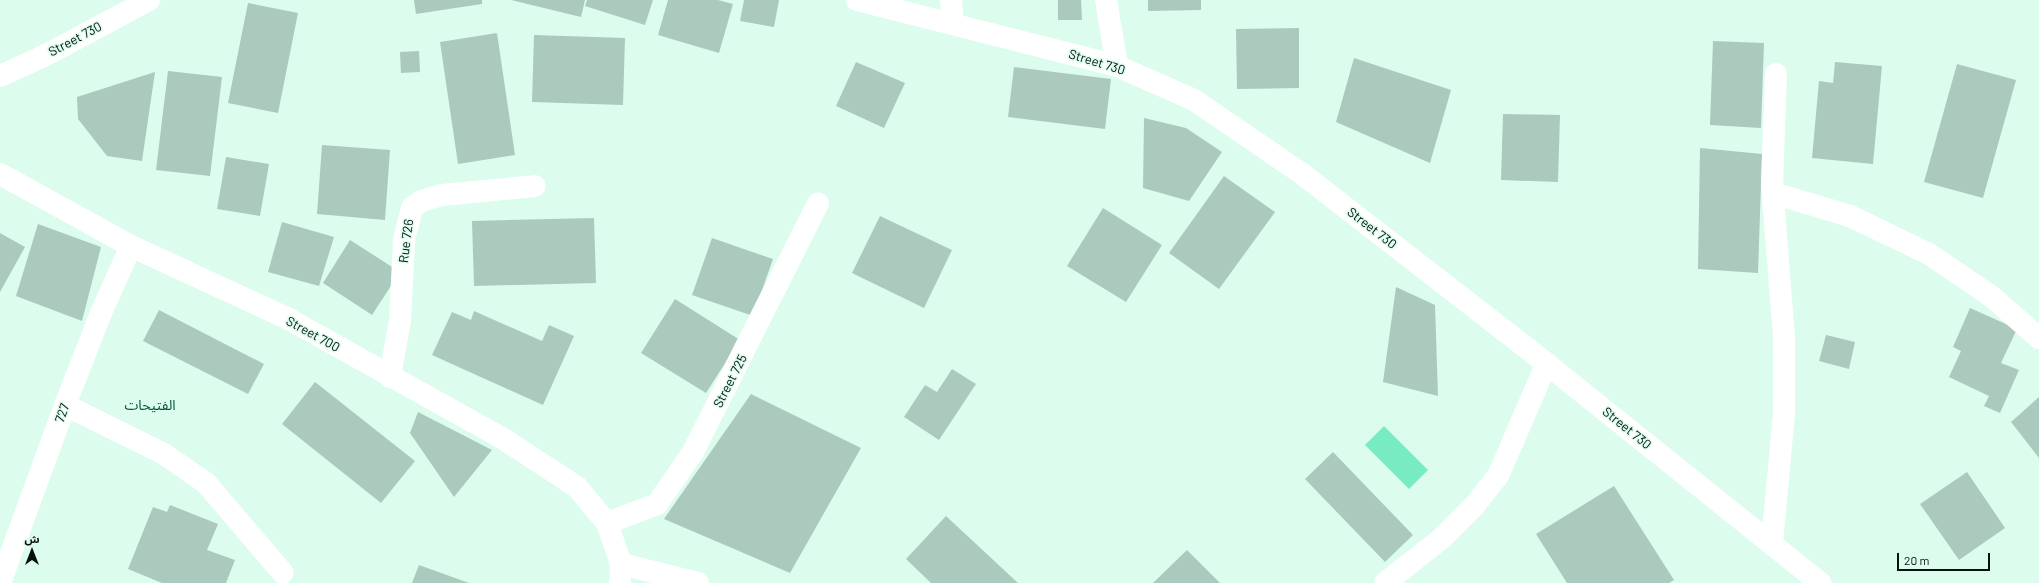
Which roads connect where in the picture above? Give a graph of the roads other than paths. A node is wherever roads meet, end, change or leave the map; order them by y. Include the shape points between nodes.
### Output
1 (149, 0) edge
2 (857, 0) edge
3 (951, 0) edge
4 (1106, 0) edge
5 (953, 22) junction
6 (1117, 66) junction
7 (1776, 74) dead end
8 (0, 76) edge
9 (0, 174) edge
10 (535, 186) dead end
11 (1773, 193) junction
12 (818, 204) dead end
13 (131, 246) junction
14 (2039, 338) edge
15 (1547, 363) junction
16 (390, 378) junction
17 (65, 405) junction
18 (607, 523) junction
19 (1772, 543) junction
20 (283, 573) dead end
21 (621, 574) edge
22 (0, 583) edge
23 (698, 583) edge
24 (1385, 583) edge
25 (1820, 583) edge

1 - 8 street, Street 730 via 46,55
2 - 5 street, Street 730
3 - 5 street
4 - 6 street
5 - 6 street, Street 730
6 - 15 street, Street 730 via 1194,100 1301,173
7 - 11 street
9 - 13 street, Street 700
10 - 16 street, Rue 726 via 442,194 421,201 412,208 404,240 400,320
11 - 14 street via 1850,216 1929,254 1991,296
11 - 19 street via 1784,337 1784,412
12 - 18 street, Street 725 via 693,452 657,504
13 - 16 street, Street 700 via 287,318
13 - 17 street, 727 via 101,312
15 - 19 street, Street 730
15 - 24 street via 1498,476 1475,505 1441,539
16 - 18 street, Street 700 via 502,438 577,487
17 - 20 street via 164,454 206,483
17 - 22 street, 727
18 - 21 street
19 - 25 street, Street 730
21 - 23 street

